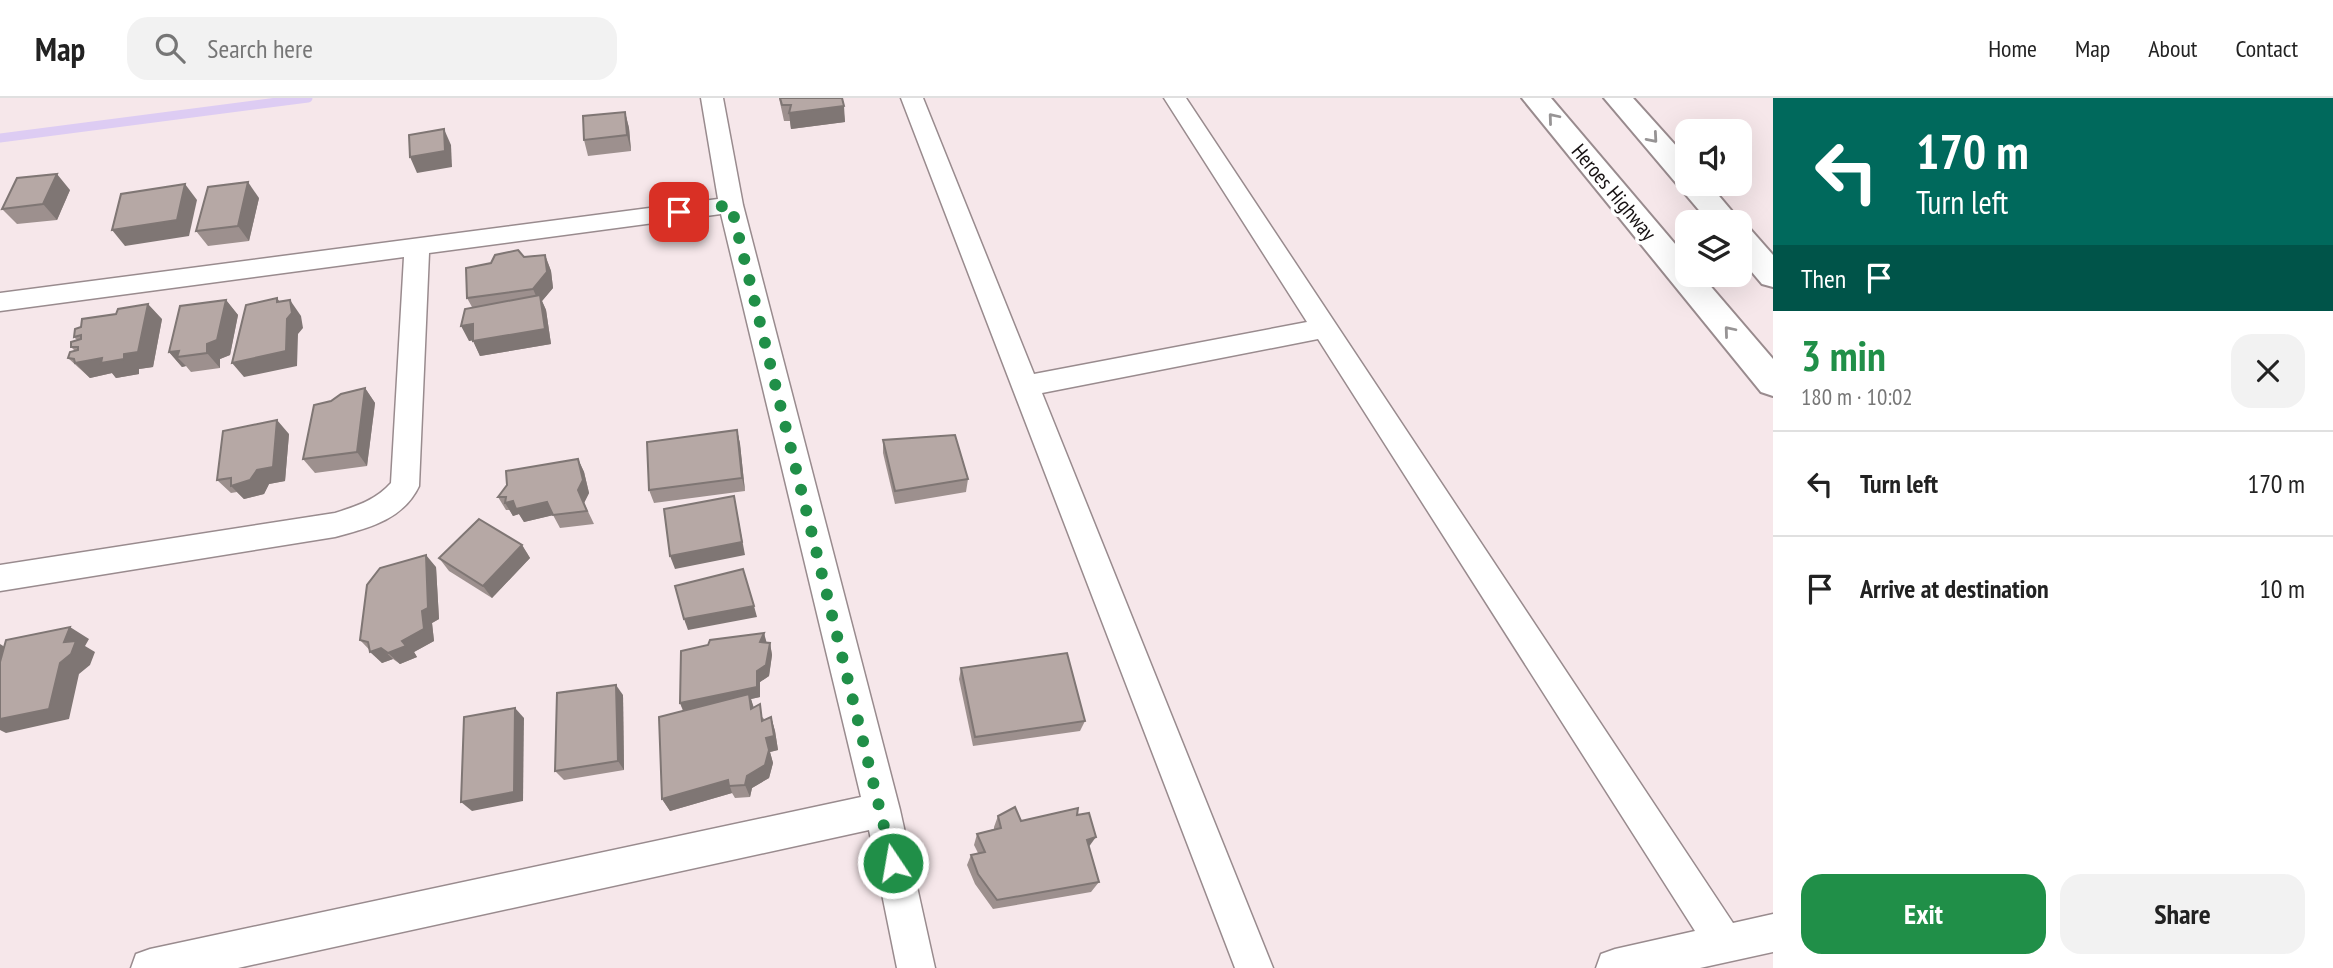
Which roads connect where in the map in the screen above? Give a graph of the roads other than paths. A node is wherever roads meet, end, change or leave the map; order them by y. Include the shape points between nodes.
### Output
1 (712, 98) edge
2 (912, 98) edge
3 (1175, 98) edge
4 (1536, 98) edge
5 (1618, 98) edge
6 (1675, 163) edge
7 (1703, 196) edge
8 (731, 205) junction
9 (1716, 210) edge
10 (417, 247) junction
11 (1752, 252) edge
12 (1773, 276) edge
13 (0, 302) edge
14 (1325, 328) junction
15 (1773, 383) edge
16 (1025, 386) junction
17 (0, 578) edge
18 (881, 810) junction
19 (1773, 933) edge
20 (1725, 944) junction
21 (150, 968) edge
22 (916, 968) edge
23 (1254, 968) edge
24 (1615, 968) edge

1 - 8 street
2 - 16 street
3 - 14 street
15 -> 4 main road, Heroes Highway
5 -> 6 main road
7 - 9 main road
8 - 10 street
8 - 18 street
10 - 13 street
10 - 17 street via 405,486 393,503 335,525
11 - 12 main road
14 - 16 street
14 - 20 street
16 - 23 street
18 - 21 street
18 - 22 street
19 - 20 street
20 - 24 street

